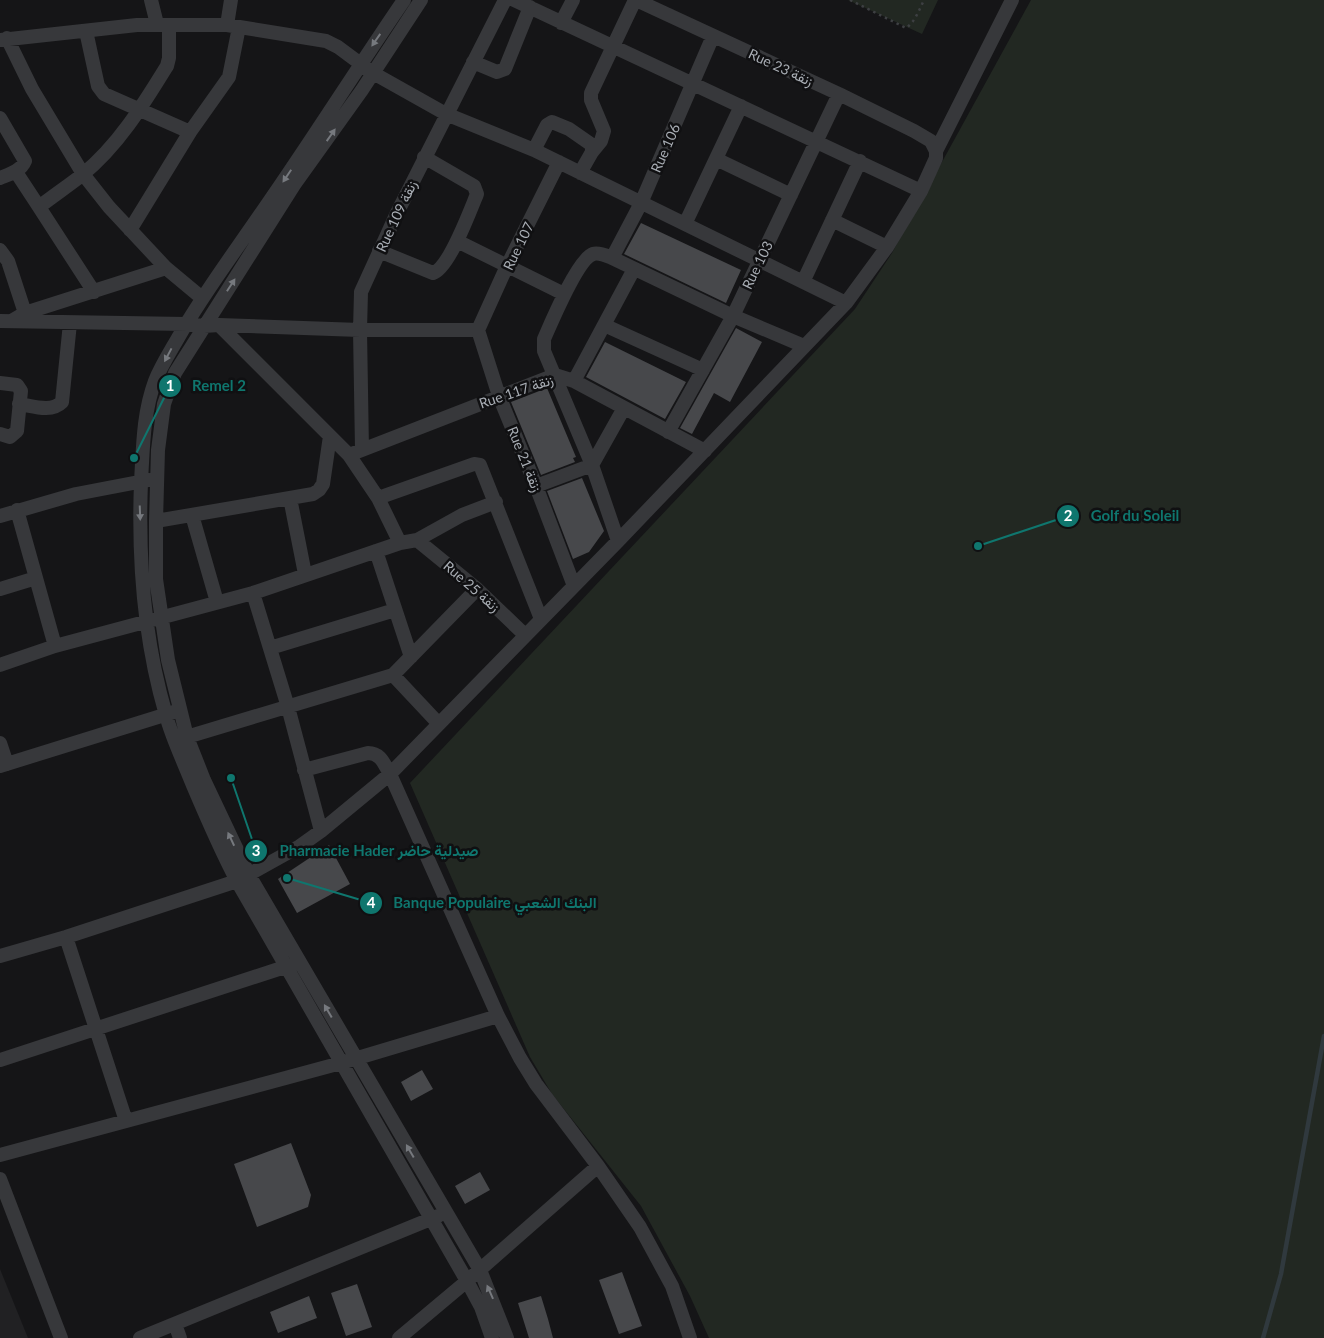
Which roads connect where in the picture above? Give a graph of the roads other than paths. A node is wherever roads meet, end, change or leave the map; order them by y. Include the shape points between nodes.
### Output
1 (151, 0) edge
2 (231, 0) edge
3 (404, 0) edge
4 (421, 0) edge
5 (505, 0) edge
6 (514, 0) edge
7 (573, 0) edge
8 (636, 0) edge
9 (1012, 0) edge
10 (530, 7) junction
11 (562, 22) junction
12 (163, 24) junction
13 (233, 26) junction
14 (86, 31) junction
15 (714, 36) junction
16 (4, 39) edge
17 (614, 48) junction
18 (473, 62) junction
19 (360, 63) junction
20 (373, 73) junction
21 (693, 84) junction
22 (839, 94) junction
23 (740, 106) junction
24 (140, 109) junction
25 (446, 114) junction
26 (2, 126) edge
27 (190, 132) junction
28 (816, 142) junction
29 (534, 150) junction
30 (936, 151) junction
31 (592, 152) junction
32 (424, 157) junction
33 (716, 159) junction
34 (860, 161) junction
35 (559, 162) junction
36 (16, 172) junction
37 (580, 173) junction
38 (83, 174) junction
39 (0, 178) edge
40 (921, 191) junction
41 (790, 195) junction
42 (641, 203) junction
43 (39, 207) junction
44 (832, 220) junction
45 (684, 224) junction
46 (130, 230) junction
47 (457, 241) junction
48 (887, 247) junction
49 (0, 250) edge
50 (379, 252) junction
51 (612, 258) junction
52 (759, 261) junction
53 (507, 266) junction
54 (166, 268) junction
55 (634, 269) junction
56 (803, 282) junction
57 (94, 292) junction
58 (564, 294) junction
59 (202, 298) junction
60 (846, 303) junction
61 (24, 313) junction
62 (732, 316) junction
63 (5, 321) edge
64 (70, 323) junction
65 (186, 324) junction
66 (604, 325) junction
67 (212, 326) junction
68 (360, 330) junction
69 (478, 330) junction
70 (804, 346) junction
71 (703, 370) junction
72 (555, 375) junction
73 (574, 381) junction
74 (0, 383) edge
75 (499, 396) junction
76 (19, 404) junction
77 (624, 408) junction
78 (668, 432) junction
79 (0, 434) edge
80 (330, 436) junction
81 (362, 450) junction
82 (705, 451) junction
83 (349, 455) junction
84 (592, 465) junction
85 (141, 480) junction
86 (158, 480) junction
87 (536, 486) junction
88 (290, 498) junction
89 (378, 498) junction
90 (496, 502) junction
91 (17, 510) junction
92 (192, 514) junction
93 (0, 516) edge
94 (156, 521) junction
95 (417, 540) junction
96 (618, 541) junction
97 (400, 543) junction
98 (376, 551) junction
99 (306, 574) junction
100 (36, 578) junction
101 (574, 586) junction
102 (0, 589) edge
103 (477, 589) junction
104 (253, 592) junction
105 (217, 602) junction
106 (395, 610) junction
107 (161, 617) junction
108 (541, 619) junction
109 (147, 622) junction
110 (525, 635) junction
111 (55, 646) junction
112 (270, 648) junction
113 (411, 657) junction
114 (0, 665) edge
115 (393, 675) junction
116 (288, 707) junction
117 (180, 711) junction
118 (166, 715) junction
119 (439, 724) junction
120 (181, 739) junction
121 (0, 743) edge
122 (4, 765) edge
123 (304, 770) junction
124 (390, 774) junction
125 (321, 832) junction
126 (243, 878) junction
127 (66, 937) junction
128 (0, 956) edge
129 (300, 962) junction
130 (286, 966) junction
131 (498, 1016) junction
132 (96, 1030) junction
133 (356, 1059) junction
134 (0, 1060) edge
135 (342, 1063) junction
136 (126, 1121) junction
137 (0, 1155) edge
138 (598, 1166) junction
139 (0, 1179) edge
140 (446, 1212) junction
141 (431, 1219) junction
142 (480, 1270) junction
143 (467, 1281) junction
144 (176, 1324) junction
145 (60, 1338) edge
146 (140, 1338) edge
147 (180, 1338) edge
148 (399, 1338) edge
149 (492, 1338) edge
150 (507, 1338) edge
151 (690, 1338) edge

1 - 12 street
2 - 13 street
3 -> 19 street
4 - 20 street
5 - 18 street, Rue 109 زنقة
6 - 10 street
7 - 11 street
8 - 15 street, Rue 23 زنقة
8 - 17 street
9 - 30 street
10 - 11 street
10 - 18 street via 505,69 497,72
11 - 17 street
12 - 13 street
12 - 14 street
12 - 24 street via 169,58 167,66
13 - 19 street via 326,41
13 - 27 street via 229,77
14 - 16 street
14 - 24 street via 98,86 108,97
15 - 21 street, Rue 106
15 - 22 street, Rue 23 زنقة
16 - 38 street
17 - 21 street
17 - 31 street via 591,93 604,132
18 - 25 street, Rue 109 زنقة
19 - 20 street
19 -> 59 street
20 - 25 street
67 -> 20 street via 294,186
21 - 23 street
21 - 42 street, Rue 106
22 - 28 street, Rue 103
22 - 30 street, Rue 23 زنقة via 924,137
23 - 28 street
23 - 33 street
24 - 27 street
24 - 38 street via 103,155
25 - 29 street
25 - 32 street, Rue 109 زنقة
26 - 36 street via 26,160
27 - 46 street
28 - 34 street
28 - 41 street, Rue 103
29 - 31 street via 552,122 589,142
29 - 35 street
30 - 40 street
31 - 37 street
32 - 47 street via 476,190
32 - 50 street, Rue 109 زنقة
33 - 41 street
33 - 45 street
34 - 40 street
34 - 44 street
35 - 37 street
35 - 53 street, Rue 107
36 - 39 street
36 - 43 street
37 - 42 street
38 - 43 street
38 - 46 street
40 - 48 street
41 - 52 street, Rue 103
42 - 45 street
42 - 51 street, Rue 106
43 - 57 street
44 - 48 street
44 - 56 street
45 - 52 street
46 - 54 street
47 - 50 street via 441,269 433,273
47 - 53 street
48 - 60 street
49 - 61 street via 8,261
50 - 68 street, Rue 109 زنقة via 361,292
51 - 55 street
51 - 58 street via 598,253 588,257
52 - 56 street
52 - 62 street, Rue 103
53 - 58 street
53 - 69 street, Rue 107
54 - 57 street
54 - 59 street
55 - 62 street
55 - 66 street
56 - 60 street
57 - 61 street
58 - 72 street via 544,339 544,351
59 - 65 street
60 - 70 street
61 - 63 street
62 - 70 street
62 - 71 street, Rue 103
63 - 64 street
64 - 65 street
64 - 76 street via 62,402 49,408
65 - 67 street
65 -> 85 street via 150,397 142,447
66 - 71 street
66 - 73 street
67 - 68 street
67 - 80 street
67 - 86 street via 175,373 168,389 161,421
68 - 69 street
68 - 81 street, Rue 109 زنقة
69 - 75 street, Rue 21 زنقة
70 - 82 street
71 - 78 street, Rue 103
72 - 73 street, Rue 117 زنقة
72 - 75 street, Rue 117 زنقة
72 - 84 street
73 - 77 street, Rue 117 زنقة
74 - 76 street via 18,386 21,391
75 - 81 street, Rue 117 زنقة
75 - 87 street, Rue 21 زنقة
76 - 79 street via 18,431 10,437
77 - 78 street, Rue 117 زنقة
77 - 84 street
78 - 82 street, Rue 117 زنقة
80 - 83 street
80 - 88 street via 321,487 312,494
81 - 83 street, Rue 117 زنقة
82 - 96 street
83 - 89 street
84 - 87 street
84 - 96 street
85 - 86 street
85 - 91 street
85 -> 109 street via 142,580
86 - 94 street
87 - 101 street, Rue 21 زنقة
88 - 92 street
88 - 99 street
89 - 90 street via 478,464
89 - 97 street
90 - 95 street via 462,515
90 - 108 street
91 - 93 street
91 - 100 street
92 - 94 street
92 - 105 street
94 - 107 street via 156,579
95 - 97 street
95 - 103 street, Rue 25 زنقة
96 - 101 street
97 - 98 street
98 - 99 street
98 - 106 street
99 - 104 street
100 - 102 street
100 - 111 street
101 - 108 street
103 - 110 street, Rue 25 زنقة
103 - 113 street
104 - 105 street
104 - 112 street
105 - 107 street
106 - 112 street
106 - 113 street
107 - 109 street
107 - 117 street
108 - 110 street
109 - 111 street
109 - 118 street
110 - 119 street
111 - 114 street
112 - 116 street
113 - 115 street
115 - 116 street
115 - 119 street
116 - 120 street
116 - 123 street
117 - 118 street
117 - 120 street
118 - 120 street
118 - 122 street
119 - 124 street
120 - 126 street via 203,812
121 - 122 street
123 - 124 street via 375,753
123 - 125 street
124 - 125 street
124 - 131 street
125 - 126 street
126 - 127 street
126 - 129 street
126 - 130 street
127 - 128 street
127 - 132 street
129 - 130 street
133 -> 129 street
130 - 132 street
130 - 135 street
131 - 133 street
131 - 138 street via 536,1084
132 - 134 street
132 - 136 street
133 - 135 street
140 -> 133 street
135 - 136 street
135 - 141 street
136 - 137 street
138 - 142 street
138 - 151 street via 640,1227 672,1286
139 - 145 street
140 - 141 street
140 - 142 street
141 - 143 street
141 - 144 street
142 - 143 street
150 -> 142 street
143 - 148 street
143 - 149 street
144 - 146 street
144 - 147 street

